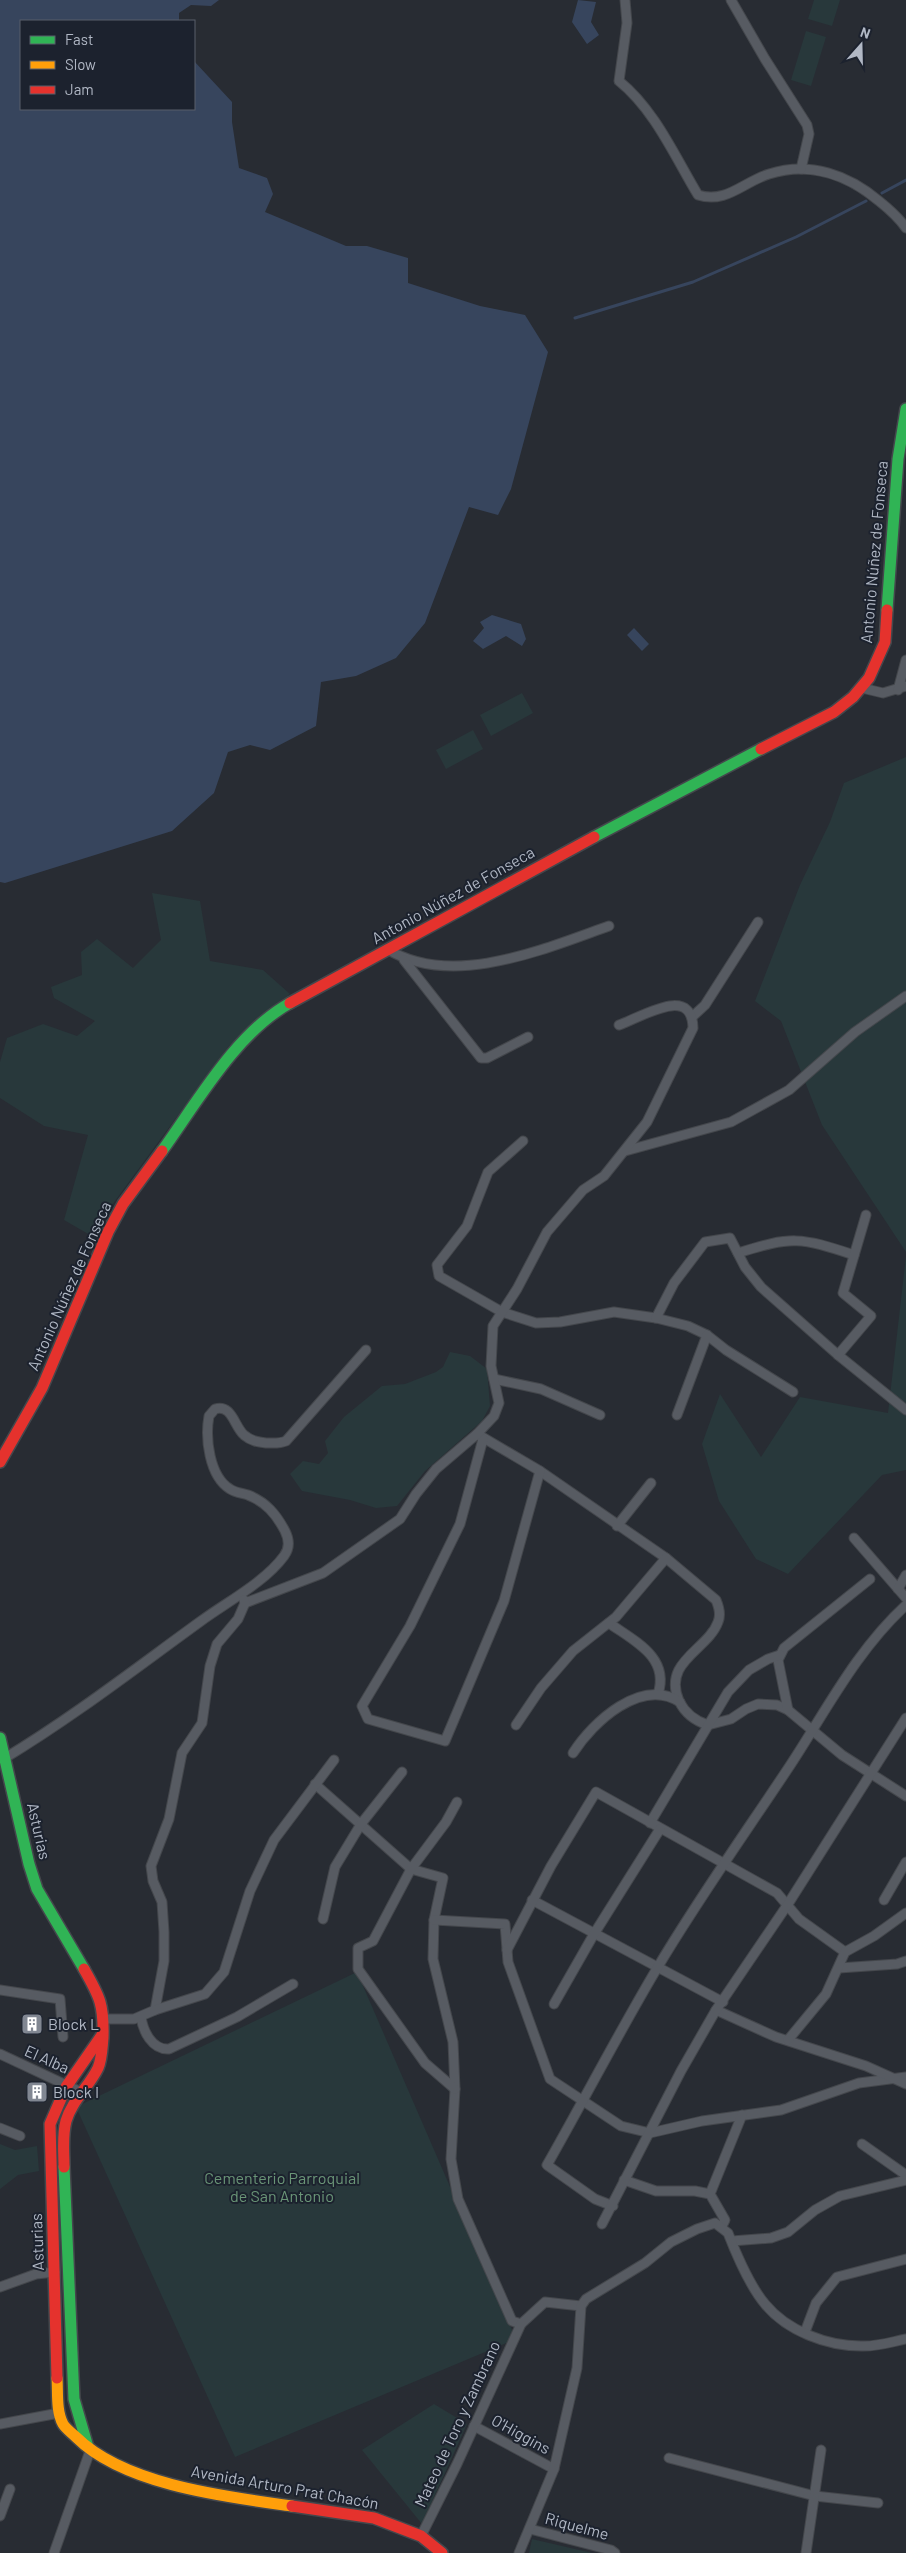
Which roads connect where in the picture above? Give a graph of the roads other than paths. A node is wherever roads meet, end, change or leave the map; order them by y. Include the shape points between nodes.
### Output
1 (625, 0) edge
2 (732, 0) edge
3 (801, 169) junction
4 (906, 228) edge
5 (906, 409) edge
6 (906, 660) edge
7 (862, 688) junction
8 (902, 688) edge
9 (758, 922) dead end
10 (609, 926) dead end
11 (388, 950) junction
12 (404, 960) junction
13 (906, 996) edge
14 (692, 1017) junction
15 (619, 1025) dead end
16 (528, 1037) dead end
17 (523, 1141) dead end
18 (625, 1151) junction
19 (866, 1215) dead end
20 (738, 1252) junction
21 (854, 1255) junction
22 (502, 1312) junction
23 (656, 1318) junction
24 (707, 1335) junction
25 (366, 1350) dead end
26 (838, 1355) junction
27 (494, 1379) junction
28 (793, 1392) dead end
29 (906, 1410) edge
30 (600, 1415) dead end
31 (677, 1415) dead end
32 (480, 1436) junction
33 (0, 1462) edge
34 (540, 1471) junction
35 (651, 1483) dead end
36 (617, 1526) junction
37 (854, 1538) dead end
38 (666, 1558) junction
39 (906, 1575) edge
40 (870, 1579) dead end
41 (898, 1589) junction
42 (906, 1598) edge
43 (243, 1599) junction
44 (906, 1605) edge
45 (608, 1623) junction
46 (780, 1655) junction
47 (658, 1694) junction
48 (680, 1702) junction
49 (788, 1710) junction
50 (906, 1718) edge
51 (516, 1725) dead end
52 (708, 1725) junction
53 (812, 1732) junction
54 (0, 1738) edge
55 (573, 1752) dead end
56 (5, 1758) junction
57 (334, 1760) dead end
58 (402, 1772) dead end
59 (872, 1774) junction
60 (315, 1784) junction
61 (906, 1796) edge
62 (458, 1802) dead end
63 (650, 1823) junction
64 (360, 1824) junction
65 (660, 1829) junction
66 (906, 1862) edge
67 (724, 1864) junction
68 (411, 1869) junction
69 (532, 1900) junction
70 (884, 1900) dead end
71 (788, 1904) junction
72 (906, 1914) edge
73 (323, 1919) dead end
74 (434, 1920) junction
75 (594, 1934) junction
76 (506, 1951) junction
77 (845, 1952) junction
78 (906, 1961) edge
79 (657, 1968) junction
80 (839, 1968) junction
81 (293, 1984) dead end
82 (0, 1990) edge
83 (723, 2002) junction
84 (554, 2004) dead end
85 (155, 2010) junction
86 (716, 2010) junction
87 (141, 2017) junction
88 (104, 2020) junction
89 (102, 2035) junction
90 (63, 2037) dead end
91 (788, 2040) junction
92 (0, 2054) edge
93 (906, 2077) edge
94 (894, 2078) junction
95 (67, 2084) junction
96 (906, 2084) edge
97 (455, 2089) junction
98 (81, 2092) junction
99 (583, 2101) junction
100 (742, 2115) junction
101 (0, 2128) edge
102 (650, 2133) junction
103 (20, 2136) dead end
104 (862, 2144) dead end
105 (906, 2175) edge
106 (624, 2180) junction
107 (906, 2180) edge
108 (710, 2194) junction
109 (613, 2206) junction
110 (602, 2224) dead end
111 (722, 2226) junction
112 (732, 2241) junction
113 (906, 2259) edge
114 (54, 2272) junction
115 (0, 2287) edge
116 (581, 2306) junction
117 (521, 2324) junction
118 (805, 2332) junction
119 (906, 2340) edge
120 (58, 2413) junction
121 (0, 2424) edge
122 (474, 2426) junction
123 (821, 2450) dead end
124 (90, 2451) junction
125 (669, 2458) dead end
126 (554, 2469) junction
127 (10, 2489) dead end
128 (815, 2496) junction
129 (878, 2503) dead end
130 (0, 2516) edge
131 (530, 2529) junction
132 (421, 2536) junction
133 (54, 2553) edge
134 (442, 2553) edge
135 (519, 2553) edge
136 (615, 2553) edge
137 (806, 2553) edge

1 - 3 street via 626,22 619,81 648,111 698,195 708,199 722,198 768,175
2 - 3 street via 807,125 809,134
3 - 4 street via 820,170 862,187
5 - 7 street, Antonio Núñez de Fonseca via 898,459 885,642 875,668
6 - 8 street
7 - 8 street via 876,693
7 - 11 street, Antonio Núñez de Fonseca via 824,718 711,774
9 - 14 street via 705,1005
10 - 12 street via 536,951 482,964 436,965
11 - 12 street
11 - 33 street, Antonio Núñez de Fonseca via 285,1006 254,1030 233,1053 123,1204 42,1388
12 - 16 street via 482,1058
13 - 18 street via 854,1032 789,1090 731,1122
14 - 15 street via 688,1009 669,1005
14 - 18 street via 693,1028 665,1088 647,1122
17 - 22 street via 488,1172 467,1226 437,1266 439,1276
18 - 22 street via 604,1176 583,1190 547,1232
19 - 21 street
20 - 21 street via 793,1239 816,1242
20 - 23 street via 730,1238 705,1242 674,1283
20 - 26 street via 761,1288
21 - 26 street via 843,1293 870,1316
22 - 23 street via 536,1323 614,1312
22 - 27 street via 493,1326 491,1366
23 - 24 street via 688,1326
24 - 28 street
24 - 31 street
25 - 43 street via 286,1442 276,1444 253,1440 240,1430 226,1409 218,1408 210,1413 208,1440 219,1478 231,1490 270,1508 288,1540 288,1550 283,1558
26 - 29 street
27 - 30 street via 541,1389
27 - 32 street via 499,1403
32 - 34 street
32 - 34 street via 460,1524 410,1626 362,1706 368,1719 445,1741 504,1601
32 - 43 street via 436,1469 400,1519 346,1559 312,1579
34 - 36 street
35 - 36 street
36 - 38 street
37 - 41 street
38 - 45 street
38 - 48 street via 716,1600 720,1611 715,1628 685,1660 677,1676
39 - 41 street
40 - 46 street via 793,1639
41 - 42 street
43 - 56 street via 207,1617 47,1733
43 - 85 street via 238,1619 217,1644 210,1666 202,1724 182,1753 169,1819 151,1866 162,1902 164,1932 164,1961
44 - 53 street via 882,1627 842,1680
45 - 47 street via 653,1656 661,1673
45 - 51 street via 573,1651 541,1688
46 - 49 street via 778,1660
46 - 52 street via 758,1664 741,1676
47 - 48 street
47 - 55 street via 636,1699 606,1717 590,1730
48 - 52 street via 688,1714
49 - 52 street via 758,1704 731,1720
49 - 53 street
50 - 59 street
52 - 63 street
53 - 59 street
53 - 67 street
54 - 56 street, Asturias
56 - 88 street, Asturias via 29,1864 38,1889 98,1993
57 - 60 street
58 - 64 street
59 - 61 street
59 - 71 street
60 - 64 street
60 - 85 street via 284,1824 260,1865 224,1972 204,1994
62 - 68 street
63 - 65 street
63 - 69 street via 596,1792
64 - 68 street
64 - 73 street via 335,1867
65 - 67 street
65 - 75 street
66 - 70 street
67 - 71 street via 777,1893
67 - 79 street
68 - 74 street via 443,1878
68 - 97 street via 373,1941 358,1948 358,1969 426,2063
69 - 75 street
69 - 76 street
71 - 77 street via 799,1919
71 - 83 street
72 - 77 street
74 - 76 street via 505,1924
74 - 97 street via 433,1959 453,2042
75 - 79 street
75 - 84 street
76 - 99 street via 550,2079
77 - 80 street
78 - 80 street
79 - 83 street
79 - 99 street
80 - 91 street via 826,1994
81 - 87 street via 237,2017 168,2049 160,2048 148,2038
82 - 90 street via 60,1999
83 - 86 street
85 - 87 street
86 - 91 street
86 - 102 street via 680,2071
87 - 88 street via 124,2021
88 - 89 street, Asturias
89 - 95 street, Asturias
89 - 98 street, Asturias via 98,2068
91 - 94 street
92 - 95 street, El Alba
93 - 94 street
94 - 96 street
94 - 100 street via 859,2083 781,2110
95 - 98 street, El Alba
95 - 114 street, Asturias via 50,2124
97 - 117 street via 451,2159 458,2199 512,2321
98 - 124 street, Asturias via 69,2113 63,2138 74,2399
99 - 102 street via 621,2126
99 - 109 street via 547,2165 595,2199
100 - 102 street
100 - 108 street
101 - 103 street
102 - 106 street
104 - 105 street
106 - 108 street via 656,2191
106 - 109 street
107 - 112 street via 840,2196 815,2210 788,2232 771,2238
108 - 111 street via 725,2220
109 - 110 street
111 - 112 street
111 - 116 street via 709,2224 671,2242 645,2263 586,2299
112 - 118 street via 761,2299 772,2312
113 - 118 street via 837,2277 816,2303
114 - 115 street via 36,2274
114 - 120 street, Asturias
116 - 117 street via 545,2302
116 - 126 street via 577,2368
117 - 122 street, Mateo de Toro y Zambrano
118 - 119 street via 833,2343 861,2346
120 - 121 street
120 - 124 street via 66,2429
122 - 126 street, O'Higgins
122 - 132 street, Mateo de Toro y Zambrano
123 - 128 street
124 - 132 street, Avenida Arturo Prat Chacón via 155,2480 239,2499 361,2515
124 - 133 street
125 - 128 street
126 - 131 street
127 - 130 street
128 - 129 street
128 - 137 street
131 - 135 street
131 - 136 street, Riquelme
132 - 134 street, Avenida Arturo Prat Chacón

